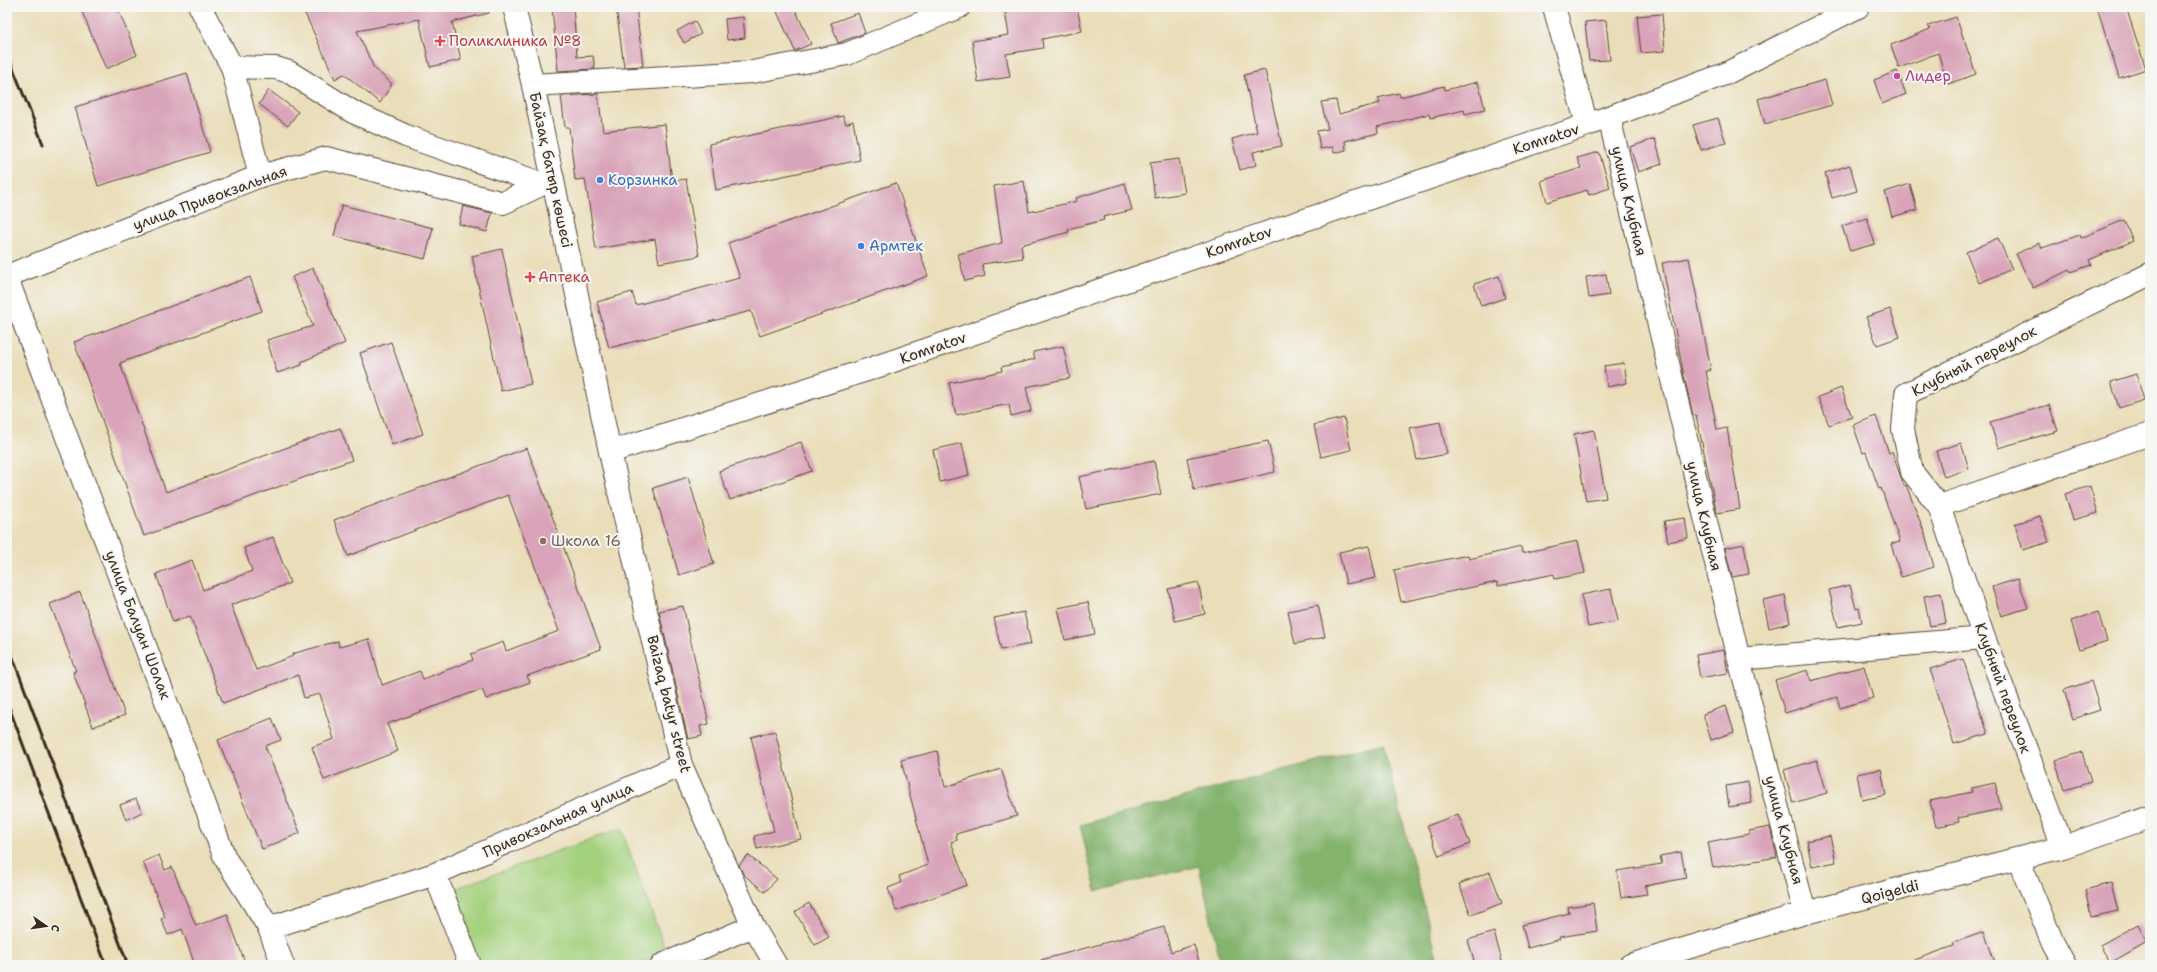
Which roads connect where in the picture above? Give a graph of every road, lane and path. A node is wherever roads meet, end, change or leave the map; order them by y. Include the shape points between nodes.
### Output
1 (200, 7) edge
2 (514, 7) edge
3 (959, 7) edge
4 (1554, 7) edge
5 (1858, 7) edge
6 (232, 67) junction
7 (533, 85) junction
8 (1609, 117) junction
9 (1587, 125) junction
10 (260, 176) junction
11 (548, 182) junction
12 (2150, 274) edge
13 (7, 277) edge
14 (2150, 434) edge
15 (610, 452) junction
16 (1939, 506) junction
17 (1984, 638) junction
18 (1739, 659) junction
19 (681, 765) junction
20 (2150, 817) edge
21 (2063, 847) junction
22 (2018, 859) junction
23 (436, 874) junction
24 (1806, 913) junction
25 (753, 926) junction
26 (269, 928) junction
27 (283, 965) edge
28 (470, 965) edge
29 (662, 965) edge
30 (776, 965) edge
31 (1630, 965) edge
32 (2065, 965) edge

1 - 6 street
2 - 7 street, Байзақ батыр көшесі
3 - 7 street via 847,54 752,72
4 - 9 street
5 - 8 street, Komratov via 1726,74
6 - 10 street
6 - 11 street via 270,68 289,72 353,112 406,136
7 - 11 street, Байзақ батыр көшесі
8 - 9 street, Komratov
8 - 18 street, улица Клубная
9 - 15 street, Komratov via 870,369
10 - 11 street, улица Привокзальная via 326,158 503,203
10 - 13 street, улица Привокзальная
11 - 15 street, Байзақ батыр көшесі
12 - 16 street, Клубный переулок via 1906,394 1903,429 1912,472
13 - 26 street, улица Балуан Шолак via 225,858
14 - 16 street
15 - 19 street, Baizaq batyr street
16 - 17 street, Клубный переулок
17 - 18 street
17 - 21 street, Клубный переулок
18 - 24 street, улица Клубная
19 - 23 street, Привокзальная улица
19 - 25 street, Baizaq batyr street
20 - 21 street, Qoigeldi
21 - 22 street, Qoigeldi
22 - 24 street, Qoigeldi
22 - 32 street via 2053,944
23 - 26 street, Привокзальная улица
23 - 28 street
24 - 31 street, Qoigeldi
25 - 29 street
25 - 30 street, Baizaq batyr street
26 - 27 street, улица Балуан Шолак

